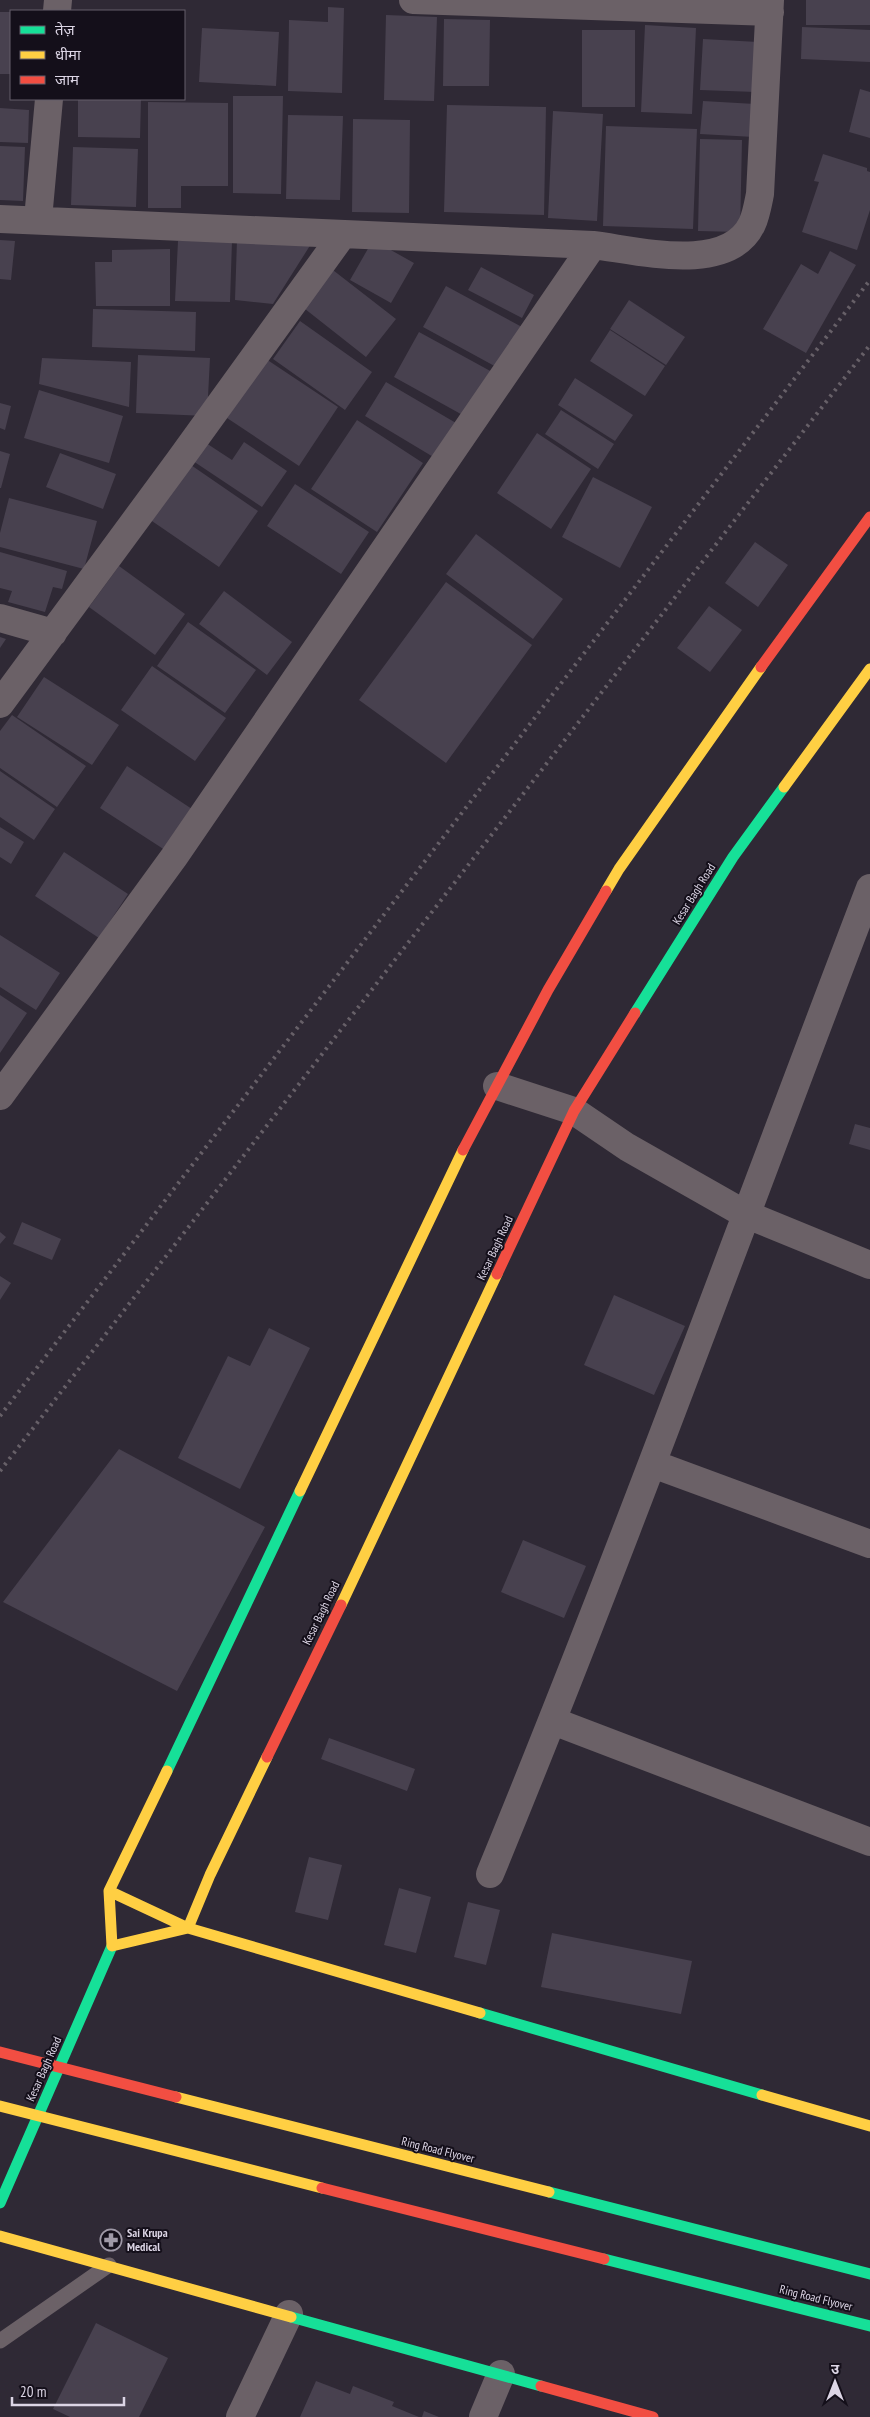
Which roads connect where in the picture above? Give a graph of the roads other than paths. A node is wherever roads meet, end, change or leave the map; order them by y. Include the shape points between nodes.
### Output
1 (413, 0) edge
2 (644, 4) edge
3 (770, 6) edge
4 (49, 100) edge
5 (0, 219) edge
6 (38, 219) junction
7 (343, 234) junction
8 (593, 245) junction
9 (870, 518) edge
10 (0, 618) edge
11 (53, 633) junction
12 (870, 669) edge
13 (0, 704) edge
14 (870, 888) edge
15 (4, 1083) edge
16 (497, 1086) junction
17 (574, 1111) junction
18 (745, 1214) junction
19 (870, 1265) edge
20 (653, 1464) junction
21 (870, 1544) edge
22 (553, 1721) junction
23 (870, 1842) edge
24 (490, 1874) dead end
25 (109, 1891) junction
26 (188, 1928) junction
27 (112, 1946) junction
28 (0, 2052) edge
29 (0, 2106) edge
30 (870, 2126) edge
31 (0, 2203) edge
32 (0, 2236) edge
33 (110, 2265) junction
34 (870, 2274) edge
35 (290, 2314) junction
36 (870, 2326) edge
37 (0, 2341) edge
38 (501, 2374) junction
39 (240, 2417) edge
40 (483, 2417) edge
41 (653, 2417) edge

1 - 2 street
2 - 3 street
3 - 8 street via 760,194 752,225 737,243 718,252 688,256
4 - 6 street
5 - 6 street
6 - 7 street
7 - 8 street
7 - 11 street
8 - 15 street via 174,857
9 - 16 main road via 619,869 548,990
10 - 11 street
11 - 13 street
12 - 17 main road, Kesar Bagh Road via 733,857
14 - 18 street
16 - 17 street
16 - 25 main road via 462,1152
17 - 18 street via 627,1147
17 - 26 main road, Kesar Bagh Road via 210,1875
18 - 19 street
18 - 20 street
20 - 21 street
20 - 22 street
22 - 23 street
22 - 24 street
25 - 26 main road
25 - 27 main road
26 - 27 main road
26 - 30 main road
27 - 31 main road, Kesar Bagh Road
28 - 34 main road, Ring Road Flyover
29 - 36 main road, Ring Road Flyover
32 - 33 main road
33 - 35 main road
33 - 37 lane
35 - 38 main road
35 - 39 street
38 - 40 street
38 - 41 main road

